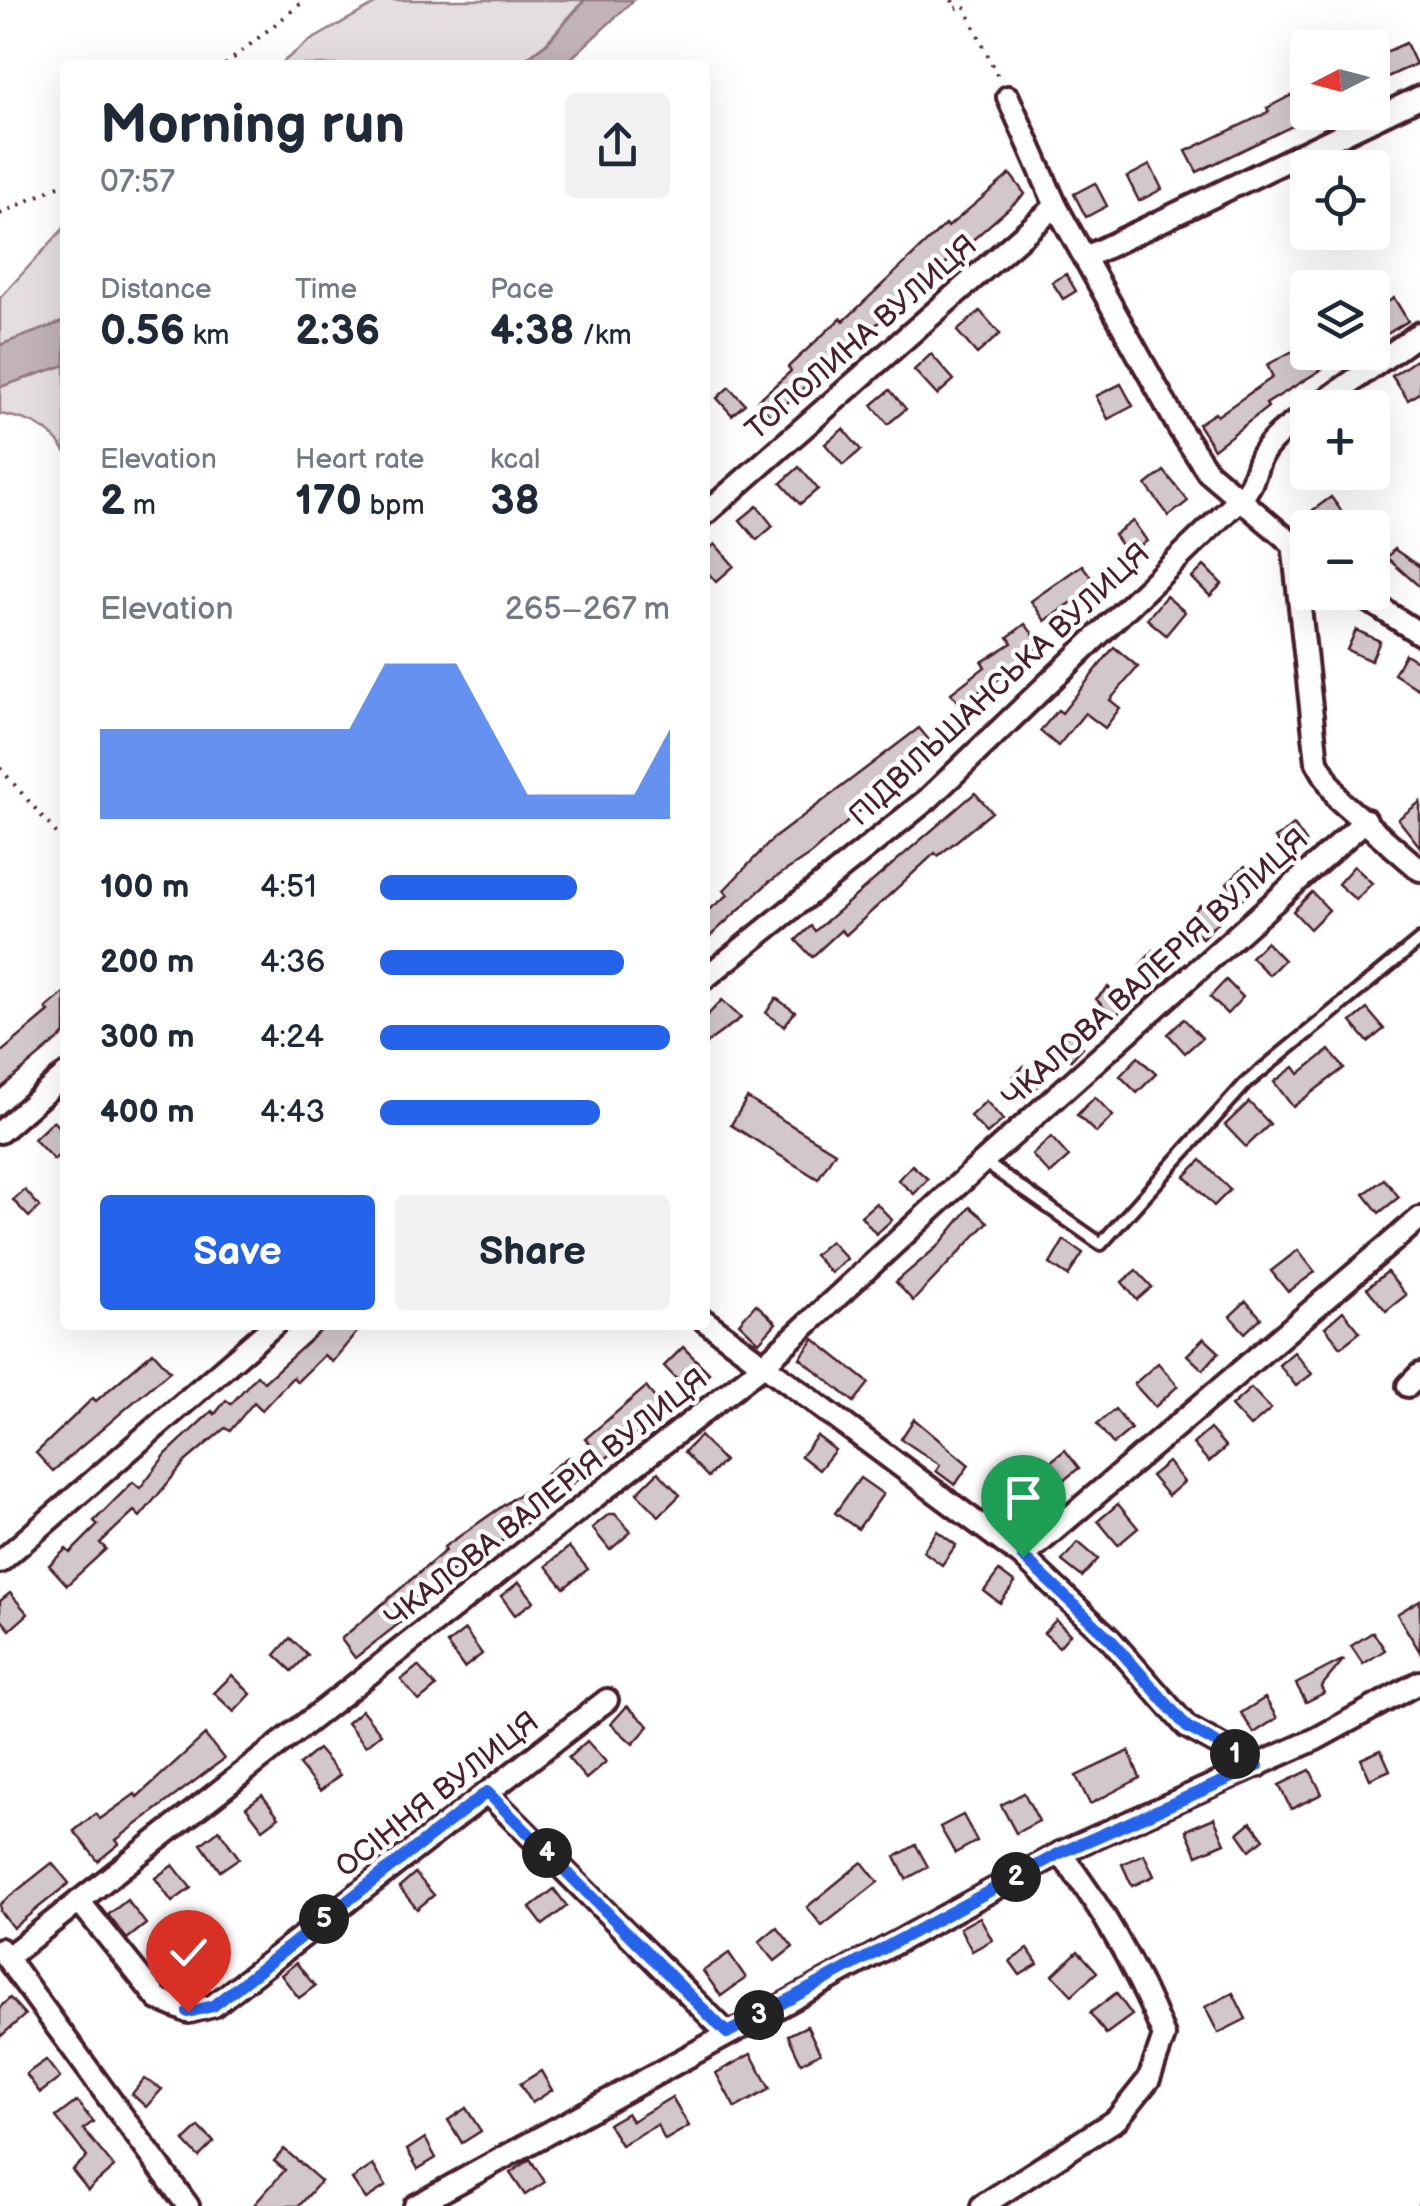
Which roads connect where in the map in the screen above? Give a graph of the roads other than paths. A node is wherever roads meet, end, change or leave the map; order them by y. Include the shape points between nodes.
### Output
1 (1008, 97) road end
2 (1420, 97) edge
3 (1056, 206) junction
4 (1084, 258) junction
5 (1420, 333) edge
6 (1340, 390) edge
7 (1290, 426) edge
8 (1241, 498) junction
9 (710, 510) edge
10 (1290, 541) edge
11 (1305, 610) edge
12 (1383, 610) edge
13 (1420, 634) edge
14 (1366, 820) junction
15 (1420, 870) edge
16 (1420, 940) edge
17 (710, 974) edge
18 (60, 1079) edge
19 (0, 1132) edge
20 (984, 1161) junction
21 (1420, 1218) edge
22 (710, 1325) edge
23 (268, 1330) edge
24 (761, 1367) junction
25 (1023, 1557) junction
26 (0, 1562) edge
27 (1420, 1682) edge
28 (607, 1700) dead end
29 (1258, 1766) junction
30 (487, 1792) junction
31 (1060, 1853) junction
32 (79, 1902) junction
33 (4, 1953) edge
34 (727, 2033) junction
35 (188, 2206) edge
36 (414, 2206) edge
37 (982, 2206) edge

1 - 3 street
2 - 4 street
3 - 4 street
3 - 9 street, ТОПОЛИНА ВУЛИЦЯ
4 - 8 street via 1179,428 1208,472
5 - 6 street
7 - 8 street, ПІДВІЛЬШАНСЬКА ВУЛИЦЯ via 1260,458 1255,482
8 - 10 street
8 - 17 street, ПІДВІЛЬШАНСЬКА ВУЛИЦЯ via 928,799
11 - 14 street via 1318,762 1339,800
12 - 13 street
14 - 15 street
14 - 20 street, ЧКАЛОВА ВАЛЕРІЯ ВУЛИЦЯ
16 - 20 lane via 1245,1084 1101,1244
18 - 19 street
20 - 24 street, ЧКАЛОВА ВАЛЕРІЯ ВУЛИЦЯ
21 - 25 street
22 - 24 street
23 - 26 street
24 - 25 street
24 - 32 street, ЧКАЛОВА ВАЛЕРІЯ ВУЛИЦЯ
25 - 29 street via 1110,1639 1187,1727
27 - 29 street
28 - 30 street, ОСІННЯ ВУЛИЦЯ
29 - 31 street
30 - 32 street, ОСІННЯ ВУЛИЦЯ via 213,2006 188,2012 158,2000
30 - 34 street
31 - 34 street
31 - 37 street via 1134,1967 1164,2036 1148,2079 1117,2119
32 - 33 street, ЧКАЛОВА ВАЛЕРІЯ ВУЛИЦЯ
33 - 35 street
34 - 36 street

